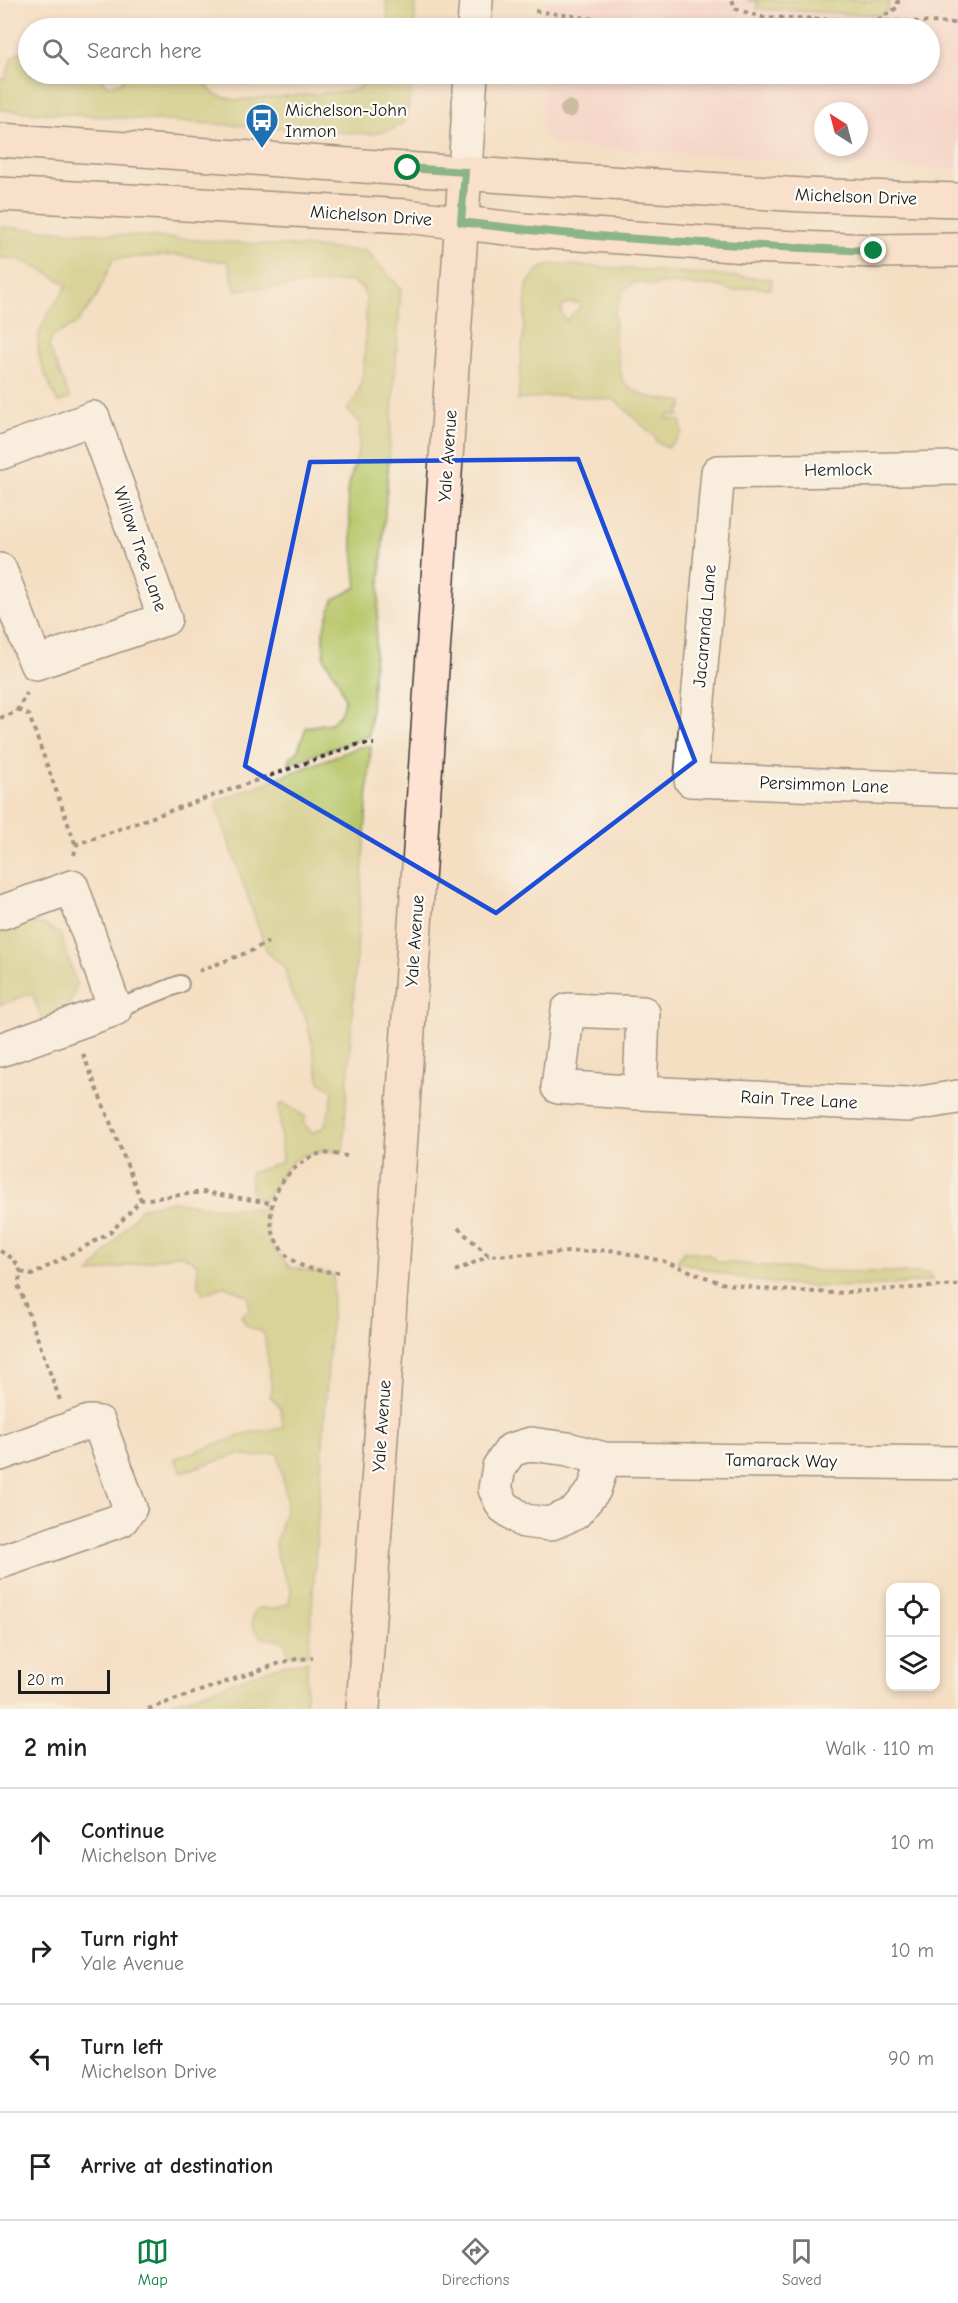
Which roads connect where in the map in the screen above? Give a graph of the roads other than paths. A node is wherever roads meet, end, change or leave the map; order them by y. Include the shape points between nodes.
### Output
1 (476, 0) edge
2 (475, 18) edge
3 (470, 84) edge
4 (0, 140) edge
5 (465, 172) junction
6 (0, 194) edge
7 (958, 200) edge
8 (461, 222) junction
9 (958, 250) edge
10 (0, 453) edge
11 (958, 468) edge
12 (718, 472) joint
13 (0, 570) edge
14 (691, 780) joint
15 (958, 790) edge
16 (0, 913) edge
17 (180, 984) dead end
18 (115, 1009) junction
19 (0, 1050) edge
20 (640, 1093) dead end
21 (958, 1097) edge
22 (0, 1454) edge
23 (604, 1459) dead end
24 (958, 1463) edge
25 (0, 1562) edge
26 (363, 1709) edge

1 - 2 street
3 - 5 street
4 - 5 main road, Michelson Drive
5 - 7 main road, Michelson Drive via 803,195
5 - 8 main road, Yale Avenue
6 - 8 main road, Michelson Drive
8 - 9 main road, Michelson Drive via 746,246
8 - 26 main road, Yale Avenue
10 - 13 street, Willow Tree Lane via 93,418 165,619 36,663
11 - 12 street, Hemlock
12 - 14 street, Jacaranda Lane
14 - 15 street, Persimmon Lane
16 - 18 street via 72,887
17 - 18 lane
18 - 19 street
20 - 21 street, Rain Tree Lane via 908,1105
22 - 25 street via 89,1422 99,1423 130,1508 121,1520
23 - 24 street, Tamarack Way

